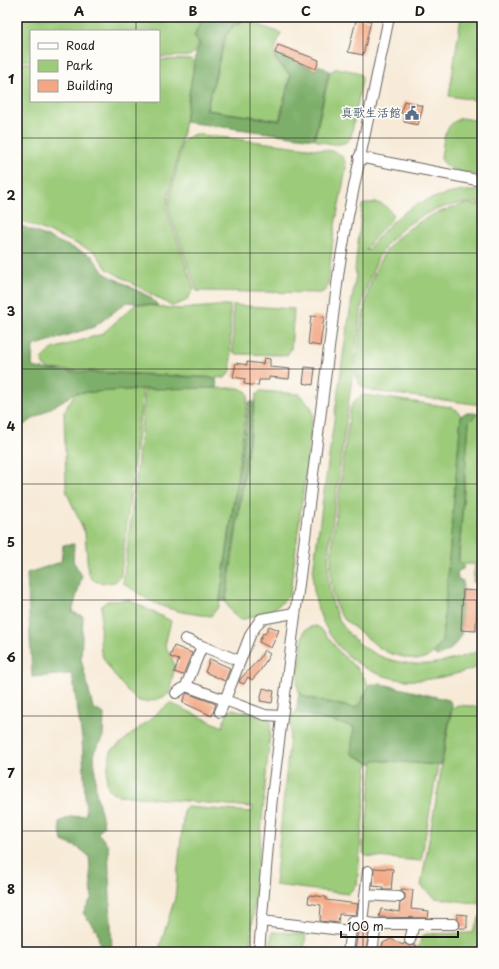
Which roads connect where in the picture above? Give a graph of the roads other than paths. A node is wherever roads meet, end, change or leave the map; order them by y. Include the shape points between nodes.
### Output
1 (388, 17) edge
2 (359, 157) junction
3 (482, 181) edge
4 (294, 614) junction
5 (185, 639) dead end
6 (202, 646) junction
7 (240, 661) junction
8 (186, 686) junction
9 (176, 693) dead end
10 (225, 700) junction
11 (220, 712) dead end
12 (281, 716) junction
13 (368, 871) dead end
14 (365, 894) junction
15 (399, 897) dead end
16 (261, 921) junction
17 (362, 922) junction
18 (376, 924) junction
19 (414, 924) junction
20 (454, 924) dead end
21 (351, 930) junction
22 (410, 940) dead end
23 (259, 952) edge
24 (348, 952) edge
25 (372, 952) edge

1 - 2 street
2 - 3 street
2 - 4 street via 339,270
4 - 7 street via 261,619 251,634
4 - 12 street
5 - 6 street
6 - 7 street
6 - 8 street
7 - 10 street
8 - 9 street
8 - 10 street
10 - 11 street
10 - 12 street via 265,715
12 - 16 street
13 - 14 street
14 - 15 street
14 - 17 street
16 - 21 street
16 - 23 street
17 - 18 street
17 - 21 street via 352,921
18 - 19 street
18 - 25 street
19 - 20 street
19 - 22 street
21 - 24 street

